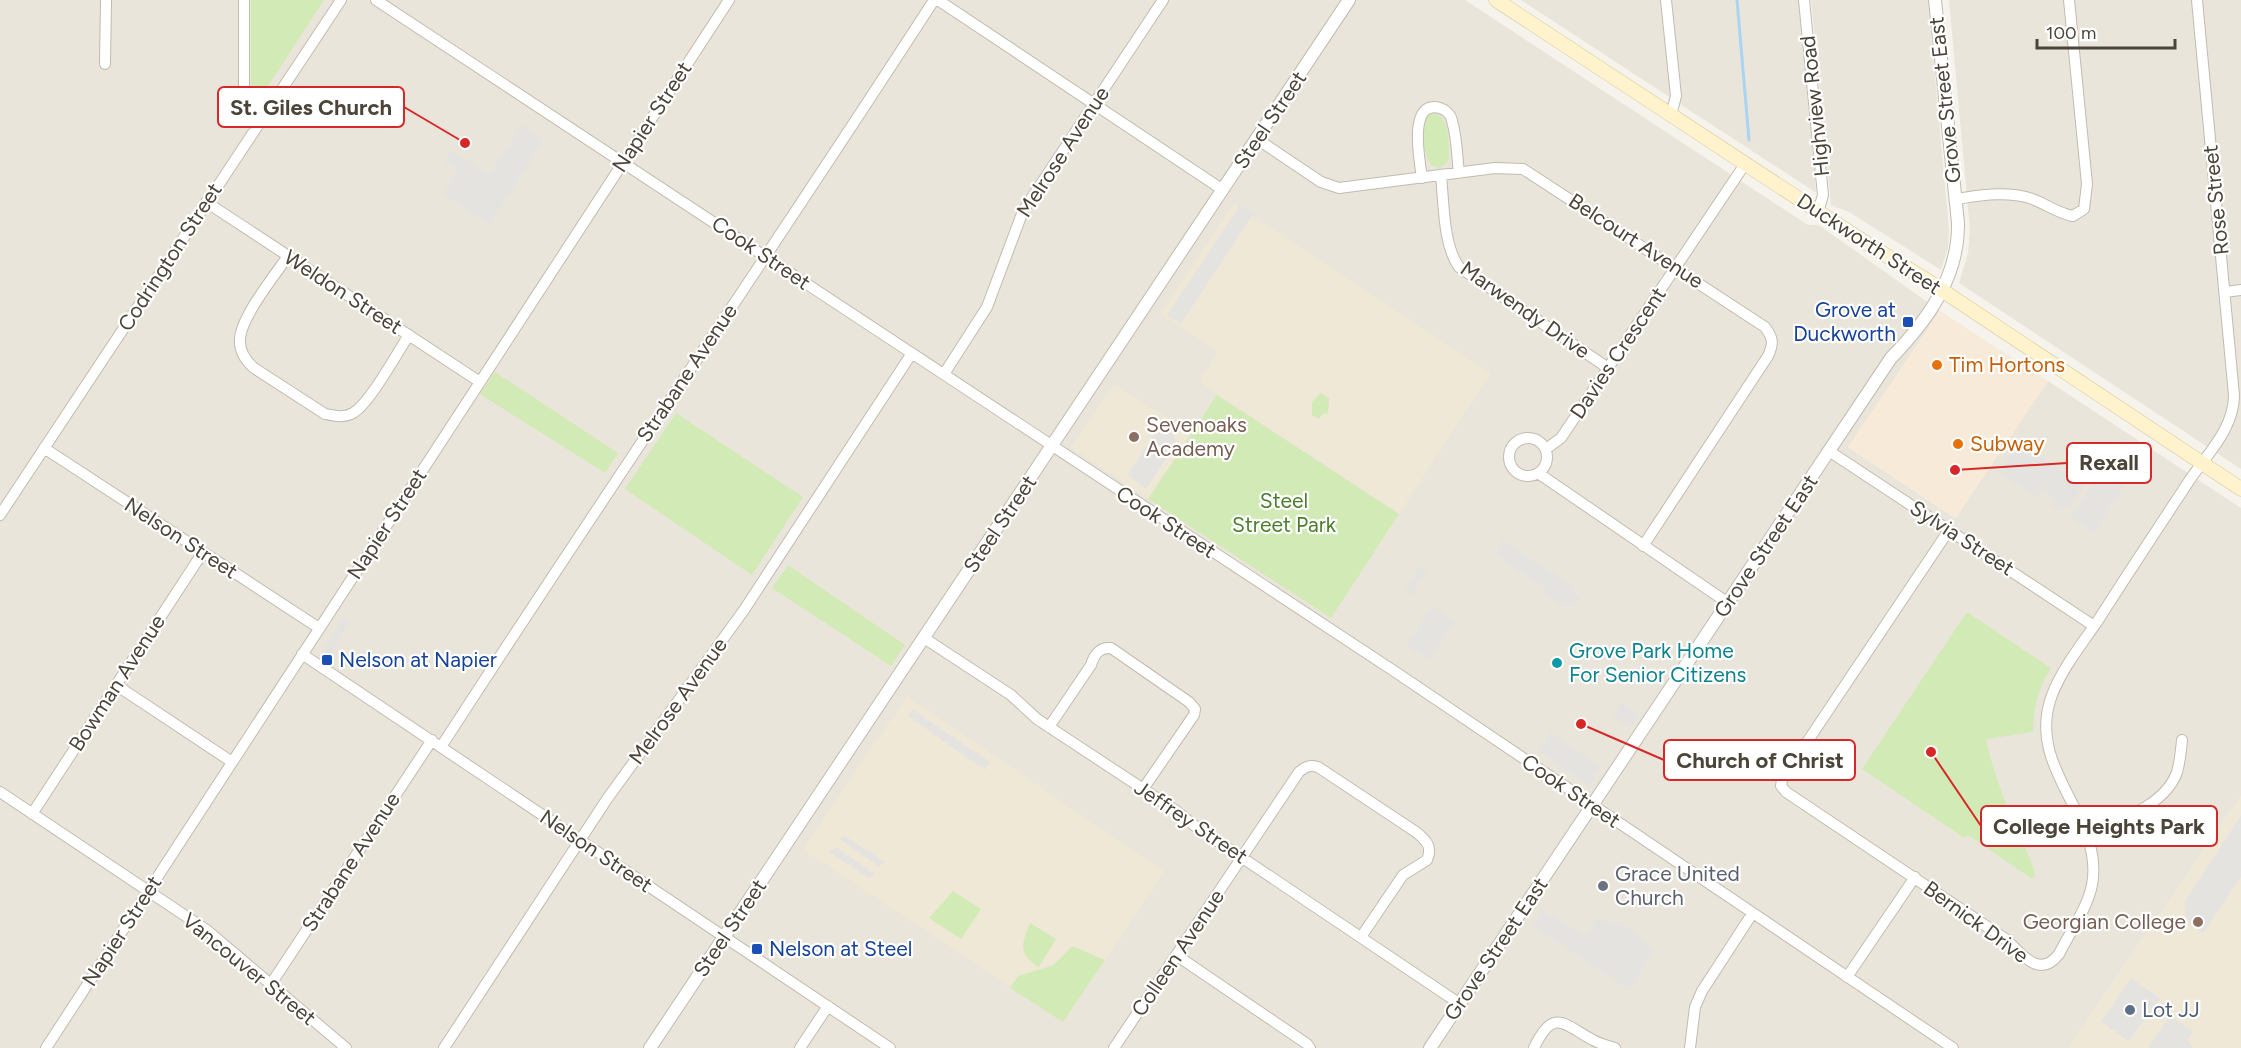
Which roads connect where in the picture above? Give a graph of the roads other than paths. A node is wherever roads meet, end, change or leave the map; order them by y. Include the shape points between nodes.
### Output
1 (106, 0) edge
2 (244, 0) edge
3 (341, 0) edge
4 (376, 0) edge
5 (729, 0) edge
6 (936, 0) edge
7 (1163, 0) edge
8 (1349, 0) edge
9 (1496, 0) edge
10 (1666, 0) edge
11 (1804, 0) edge
12 (1935, 0) edge
13 (2069, 0) edge
14 (2197, 0) edge
15 (105, 64) dead end
16 (1094, 104) junction
17 (1671, 115) junction
18 (256, 126) junction
19 (1257, 140) junction
20 (623, 161) junction
21 (1745, 164) junction
22 (1459, 173) junction
23 (1441, 176) junction
24 (1422, 178) junction
25 (1223, 190) junction
26 (1955, 199) junction
27 (206, 202) junction
28 (1818, 212) junction
29 (288, 256) junction
30 (766, 256) junction
31 (1676, 267) junction
32 (1941, 290) junction
33 (2241, 290) edge
34 (2225, 292) junction
35 (409, 335) junction
36 (912, 353) junction
37 (1608, 368) junction
38 (944, 374) junction
39 (480, 382) junction
40 (1052, 446) junction
41 (44, 448) junction
42 (1546, 449) junction
43 (1829, 451) junction
44 (2202, 463) junction
45 (1538, 473) junction
46 (2241, 489) edge
47 (0, 515) edge
48 (1949, 530) junction
49 (1643, 546) junction
50 (202, 552) junction
51 (1728, 603) junction
52 (2094, 626) junction
53 (319, 628) junction
54 (924, 638) junction
55 (302, 654) junction
56 (116, 685) junction
57 (1049, 727) junction
58 (2182, 740) dead end
59 (436, 743) junction
60 (232, 762) junction
61 (1143, 789) junction
62 (0, 792) edge
63 (1593, 805) junction
64 (32, 814) junction
65 (2087, 834) junction
66 (580, 839) junction
67 (1242, 858) junction
68 (1915, 878) junction
69 (148, 891) junction
70 (1752, 914) junction
71 (724, 937) junction
72 (1361, 937) junction
73 (1176, 955) junction
74 (1847, 977) junction
75 (271, 984) junction
76 (1460, 1004) junction
77 (828, 1006) junction
78 (45, 1048) edge
79 (346, 1048) edge
80 (444, 1048) edge
81 (650, 1048) edge
82 (800, 1048) edge
83 (890, 1048) edge
84 (1114, 1048) edge
85 (1310, 1048) edge
86 (1430, 1048) edge
87 (1534, 1048) edge
88 (1615, 1048) edge
89 (1690, 1048) edge
90 (1953, 1048) edge

1 - 15 street
2 - 18 street via 244,119
3 - 18 street, Codrington Street
4 - 20 street, Cook Street
5 - 20 street, Napier Street
6 - 16 street
6 - 30 street, Strabane Avenue
7 - 16 street, Melrose Avenue
8 - 19 street, Steel Street
9 - 17 main road, Duckworth Street
10 - 17 street via 1676,96
11 - 28 street, Highview Road via 1824,195
12 - 26 street, Grove Street East
13 - 26 street via 2087,184 2084,209 2067,215 2014,194
14 - 34 street, Rose Street
16 - 25 street
16 - 38 street, Melrose Avenue via 1023,211 987,307
17 - 21 main road, Duckworth Street
18 - 27 street, Codrington Street
19 - 24 street, Belcourt Avenue via 1321,182 1339,188
19 - 25 street, Steel Street
20 - 30 street, Cook Street
20 - 39 street, Napier Street
21 - 28 main road, Duckworth Street
21 - 31 street, Davies Crescent
22 - 23 street, Belcourt Avenue
22 - 24 street via 1452,120 1440,108 1430,108 1418,122
22 - 31 street, Belcourt Avenue via 1514,168 1531,172
23 - 24 street, Belcourt Avenue
23 - 37 street, Marwendy Drive via 1448,243 1458,267
25 - 40 street, Steel Street
26 - 32 street, Grove Street East via 1957,247
27 - 29 street, Weldon Street
27 - 41 street, Codrington Street
28 - 32 main road, Duckworth Street
29 - 35 street, Weldon Street
29 - 35 street via 258,300 240,337 246,360 263,374 325,414 351,414 364,402
30 - 36 street, Cook Street
30 - 59 street, Strabane Avenue
31 - 37 street, Davies Crescent
31 - 49 street, Belcourt Avenue via 1765,327 1773,342 1768,356
32 - 43 street, Grove Street East
32 - 44 main road, Duckworth Street
33 - 34 street
34 - 44 street, Rose Street via 2233,412
35 - 39 street, Weldon Street
36 - 38 street, Cook Street
36 - 66 street, Melrose Avenue via 744,610
37 - 42 street, Davies Crescent via 1561,438
38 - 40 street, Cook Street
39 - 53 street, Napier Street
40 - 54 street, Steel Street
40 - 63 street, Cook Street
41 - 47 street, Codrington Street
41 - 50 street, Nelson Street
42 - 45 street, Davies Crescent via 1545,465
42 - 45 street via 1537,439 1524,438 1510,450 1514,469 1525,476
43 - 48 street, Sylvia Street
43 - 51 street, Grove Street East
44 - 46 main road, Duckworth Street
44 - 52 street, Bernick Drive
45 - 49 street
48 - 52 street, Sylvia Street
48 - 68 street, Bernick Drive via 1781,779 1786,792
49 - 51 street
50 - 53 street, Nelson Street
50 - 56 street, Bowman Avenue
51 - 63 street, Grove Street East
52 - 65 street, Bernick Drive via 2056,686 2046,730 2054,769
53 - 55 street, Napier Street
54 - 57 street, Jeffrey Street via 1011,695
54 - 71 street, Steel Street
55 - 59 street, Nelson Street
55 - 60 street, Napier Street
56 - 60 street
56 - 64 street, Bowman Avenue
57 - 61 street, Jeffrey Street
57 - 61 street via 1098,651 1111,648 1195,710
58 - 65 street via 2177,773 2167,789 2141,809
59 - 66 street, Nelson Street
59 - 75 street, Strabane Avenue
60 - 69 street, Napier Street
61 - 67 street, Jeffrey Street
62 - 64 street, Vancouver Street
63 - 70 street, Cook Street
63 - 76 street, Grove Street East
64 - 69 street, Vancouver Street
65 - 68 street, Bernick Drive via 2092,885 2059,954 2046,966 2031,963 2007,940
66 - 71 street, Nelson Street
66 - 80 street, Melrose Avenue
67 - 72 street, Jeffrey Street
67 - 72 street, Colleen Avenue via 1299,772 1311,765 1318,767 1428,843 1427,860 1403,875
67 - 73 street, Colleen Avenue
68 - 74 street
69 - 75 street, Vancouver Street via 208,931
69 - 78 street, Napier Street
70 - 74 street, Cook Street
70 - 89 street via 1702,991 1695,1007
71 - 77 street, Nelson Street
71 - 81 street, Steel Street
72 - 76 street, Jeffrey Street
73 - 84 street, Colleen Avenue
73 - 85 street
74 - 90 street, Cook Street
75 - 79 street, Vancouver Street
76 - 86 street, Grove Street East
77 - 82 street
77 - 83 street, Nelson Street
87 - 88 street via 1543,1031 1557,1022

